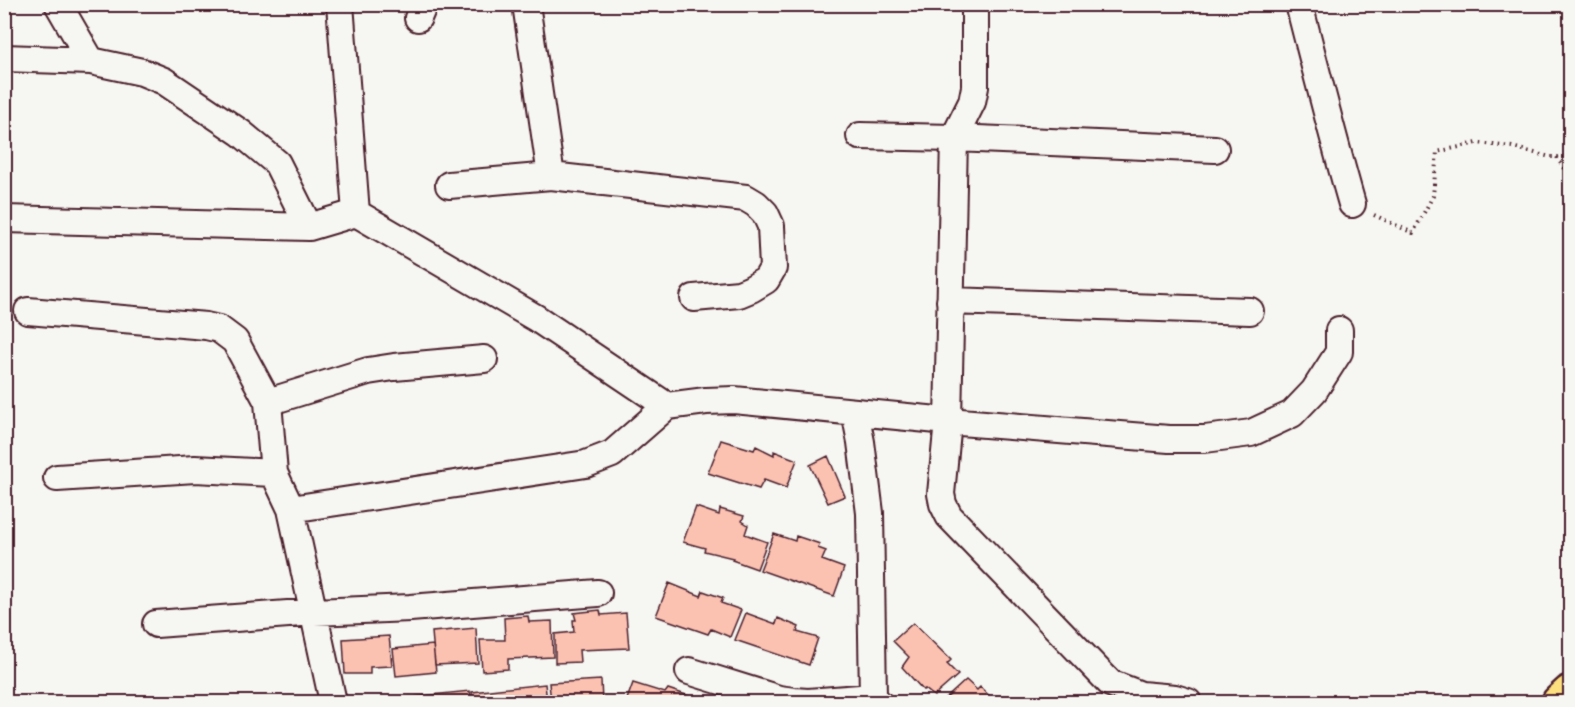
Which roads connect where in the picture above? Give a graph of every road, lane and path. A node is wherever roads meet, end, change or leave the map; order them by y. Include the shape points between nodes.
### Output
1 (58, 4) edge
2 (340, 4) edge
3 (526, 4) edge
4 (975, 4) edge
5 (1299, 4) edge
6 (4, 58) edge
7 (91, 61) junction
8 (860, 136) dead end
9 (954, 138) junction
10 (1215, 149) dead end
11 (1556, 157) junction
12 (1570, 157) edge
13 (551, 176) junction
14 (1570, 179) edge
15 (449, 185) dead end
16 (1352, 204) joint
17 (356, 213) junction
18 (4, 219) edge
19 (309, 227) junction
20 (694, 298) dead end
21 (951, 301) junction
22 (28, 311) dead end
23 (1250, 311) dead end
24 (1339, 330) dead end
25 (484, 359) dead end
26 (268, 402) junction
27 (667, 406) junction
28 (855, 412) junction
29 (948, 421) junction
30 (274, 473) junction
31 (57, 478) dead end
32 (291, 509) junction
33 (598, 593) dead end
34 (314, 612) junction
35 (156, 624) dead end
36 (689, 671) dead end
37 (1570, 692) edge
38 (875, 700) edge
39 (333, 702) edge
40 (1188, 702) edge
41 (1559, 702) edge

1 - 7 street
2 - 17 street
3 - 13 street
4 - 9 street via 975,87
5 - 16 street
6 - 7 street
7 - 19 street via 164,81 241,133 277,163
8 - 9 street
9 - 10 street
9 - 21 street
11 - 12 path
11 - 14 path
11 - 16 path via 1478,143 1437,152 1433,196 1413,233
13 - 15 street
13 - 20 street via 746,198 756,204 771,226 772,268 766,280 739,294
17 - 19 street
17 - 27 street via 536,318
18 - 19 street
21 - 23 street
21 - 29 street
22 - 26 street via 219,329 235,341
24 - 29 street via 1339,352 1314,391 1292,414 1251,433 1169,439
25 - 26 street via 368,371
26 - 30 street
27 - 28 street via 734,400
27 - 32 street via 612,454 586,464
28 - 29 street
28 - 38 street via 870,513
29 - 40 street via 941,494 949,516 1110,683 1141,695
30 - 31 street via 195,469
30 - 32 street
32 - 34 street
33 - 34 street
34 - 35 street
34 - 39 street
36 - 38 street via 794,702
37 - 41 highway

